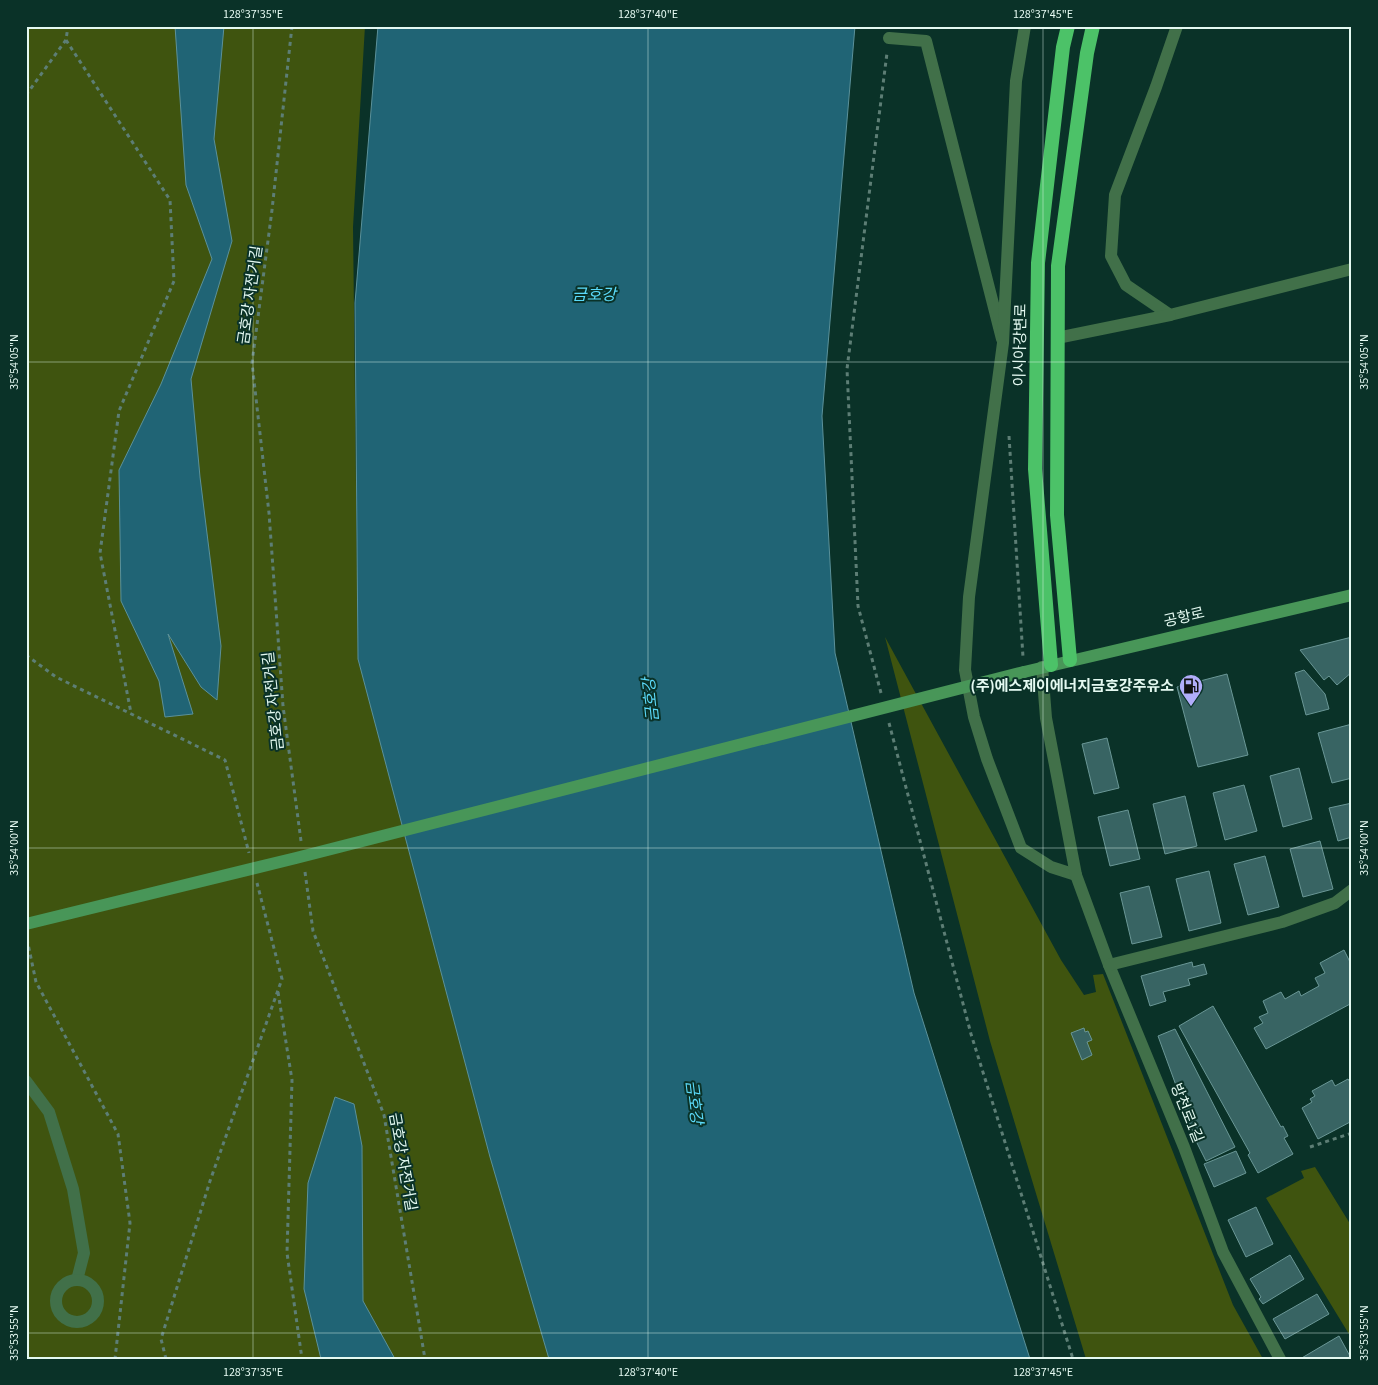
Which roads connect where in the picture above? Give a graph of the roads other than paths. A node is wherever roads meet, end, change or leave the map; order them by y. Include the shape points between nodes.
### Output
1 (1025, 26) edge
2 (1068, 26) edge
3 (1093, 26) edge
4 (1177, 26) edge
5 (889, 38) road end
6 (1352, 269) edge
7 (1170, 315) junction
8 (1057, 338) junction
9 (1003, 343) junction
10 (1352, 595) edge
11 (1070, 660) junction
12 (1046, 666) junction
13 (1076, 875) junction
14 (1352, 890) edge
15 (26, 924) edge
16 (1110, 966) junction
17 (26, 1081) edge
18 (77, 1280) dead end
19 (1280, 1359) edge

1 - 9 street via 1016,80
2 - 12 highway, 이시아강변로 via 1062,47 1038,263 1035,469
3 - 8 highway via 1058,266
4 - 7 street via 1115,195 1111,256 1126,285
5 - 9 street via 926,41
6 - 7 street
7 - 8 street
8 - 11 highway via 1057,515
9 - 13 street via 969,598 965,670 974,717 987,759 1021,848 1051,867
10 - 11 main road, 공항로
11 - 12 main road, 공항로
12 - 13 street, 방천로1길 via 1046,718
12 - 15 main road, 공항로, bridge
13 - 16 street, 방천로1길
14 - 16 street via 1335,903 1282,922
16 - 19 street, 방천로1길 via 1223,1252
17 - 18 street via 49,1112 73,1189 84,1253

